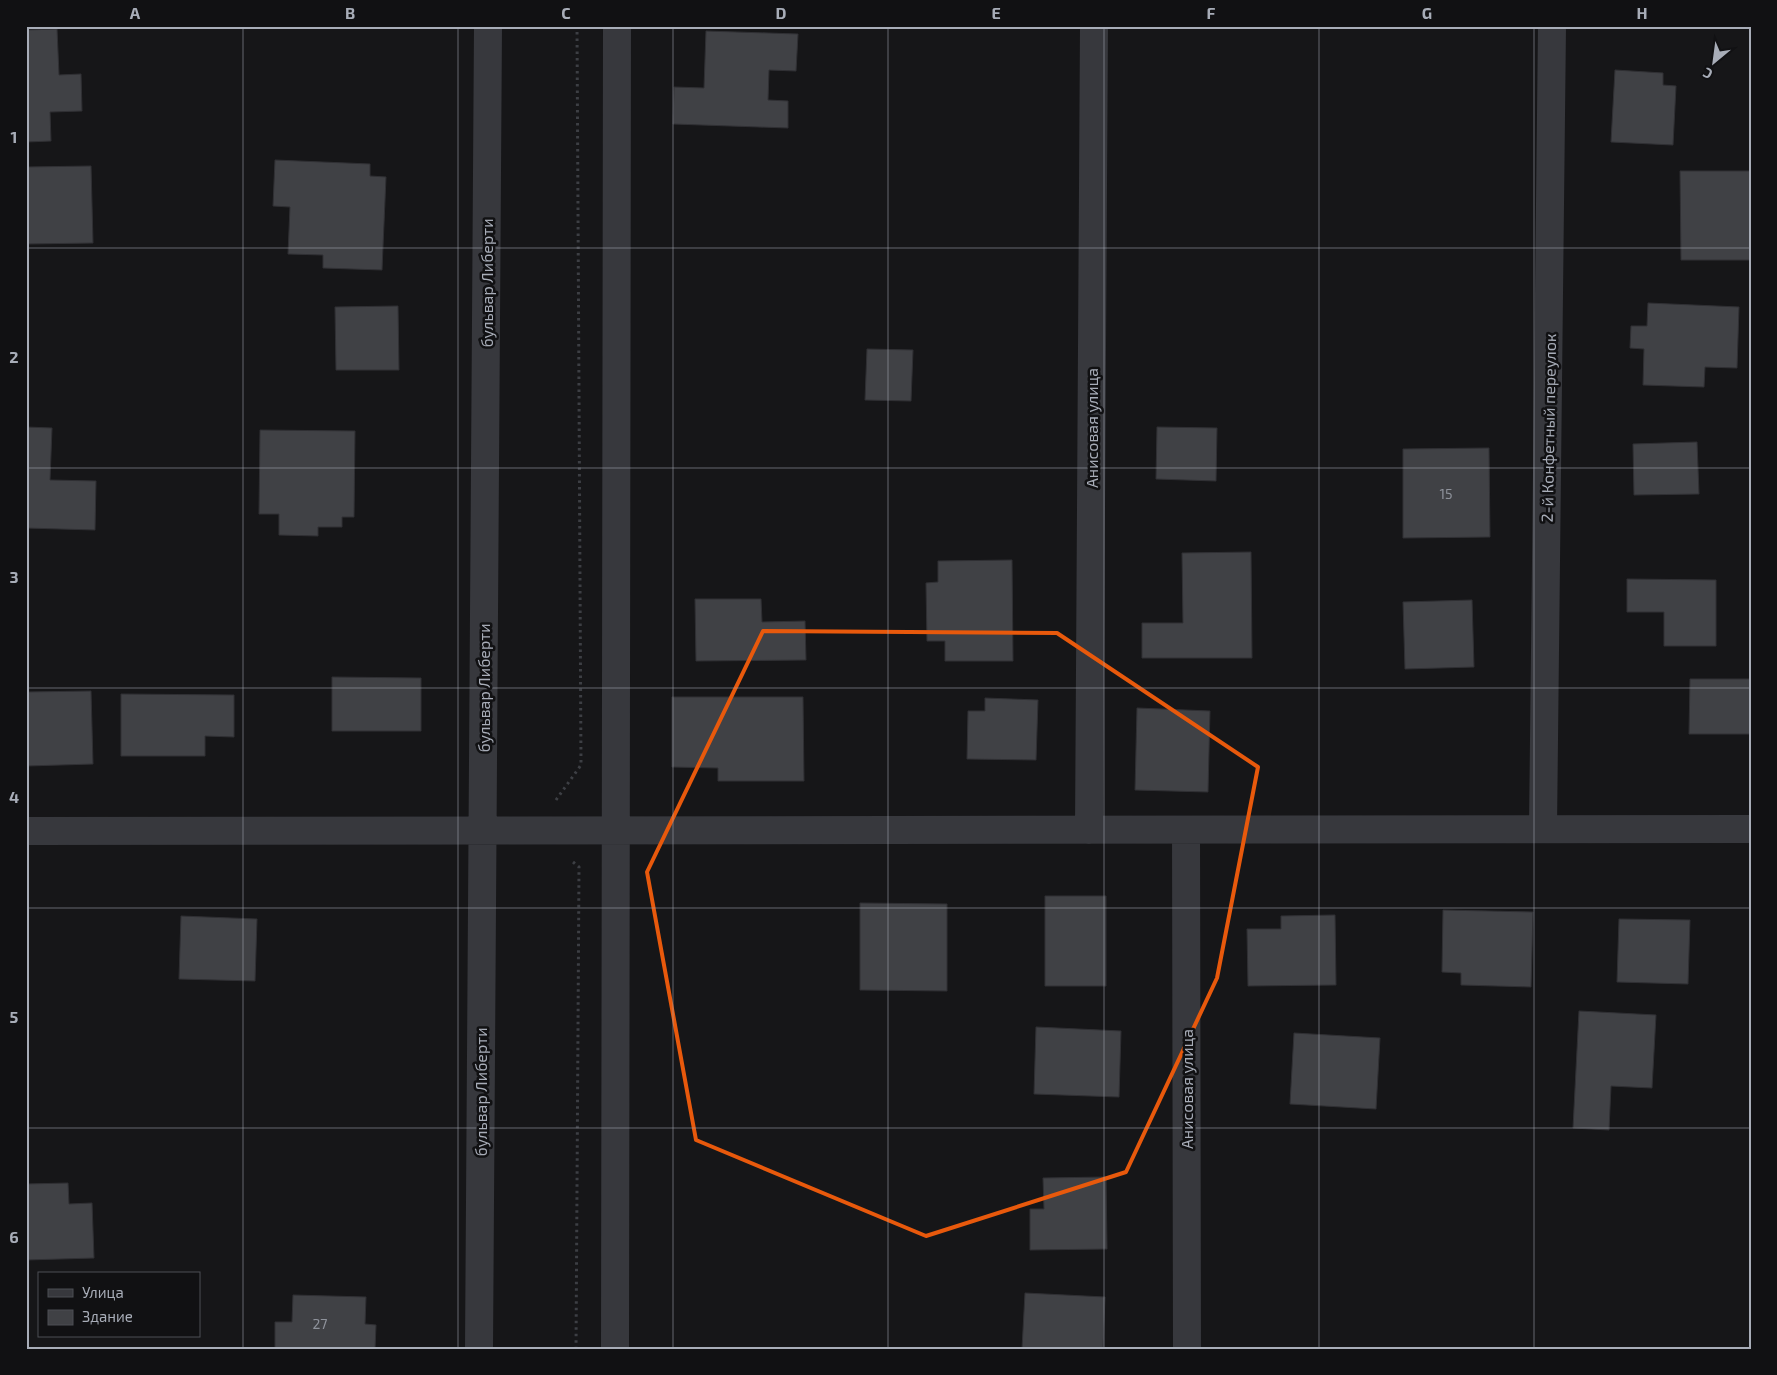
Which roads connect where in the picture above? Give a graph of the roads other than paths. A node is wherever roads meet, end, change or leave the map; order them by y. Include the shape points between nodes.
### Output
1 (488, 26) edge
2 (617, 26) edge
3 (1094, 26) edge
4 (1552, 26) edge
5 (1751, 829) edge
6 (482, 830) junction
7 (616, 830) junction
8 (1089, 830) junction
9 (1186, 830) junction
10 (1543, 830) junction
11 (26, 831) edge
12 (479, 1349) edge
13 (615, 1349) edge
14 (1187, 1349) edge

1 - 6 street, бульвар Либерти
2 - 7 street
3 - 8 street, Анисовая улица
4 - 10 street, 2-й Конфетный переулок
5 - 10 street
6 - 7 street
6 - 11 street
6 - 12 street, бульвар Либерти
7 - 8 street
7 - 13 street
8 - 9 street
9 - 10 street
9 - 14 street, Анисовая улица

